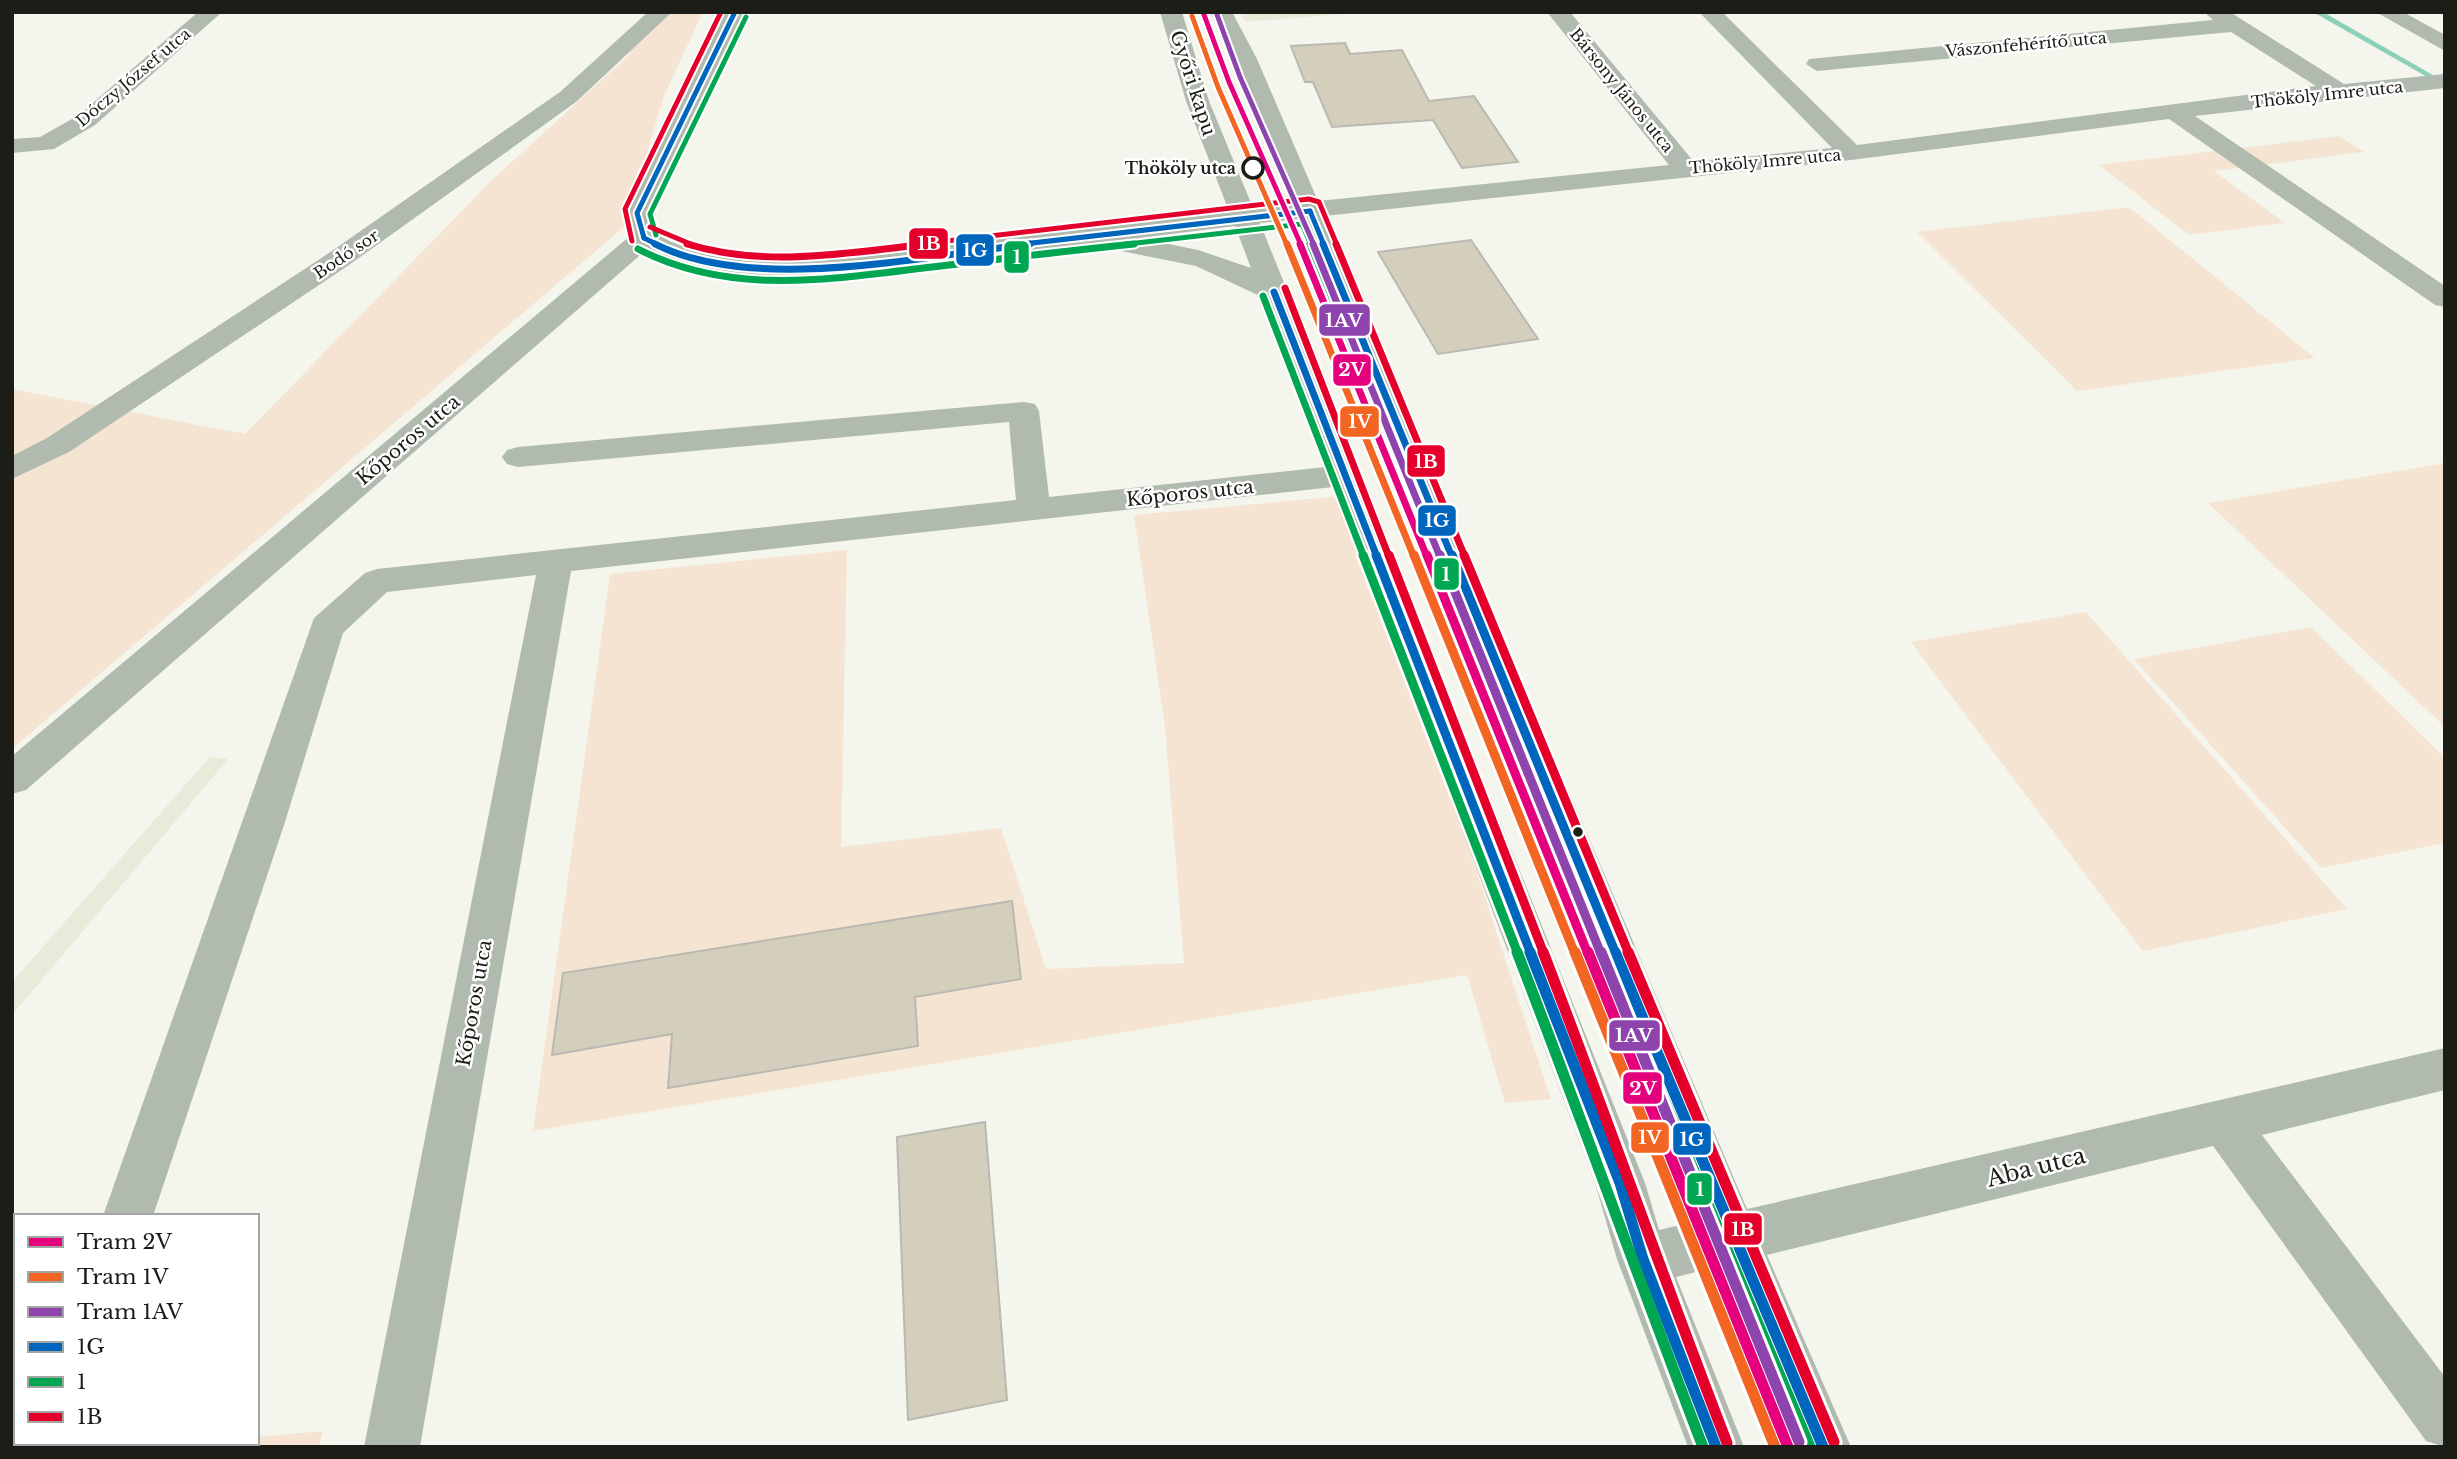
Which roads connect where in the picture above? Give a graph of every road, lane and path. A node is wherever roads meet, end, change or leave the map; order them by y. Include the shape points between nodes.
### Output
1 (211, 12) edge
2 (661, 12) edge
3 (735, 12) edge
4 (1171, 12) edge
5 (1221, 12) edge
6 (1558, 12) edge
7 (1710, 12) edge
8 (2387, 12) edge
9 (2225, 18) edge
10 (2445, 44) edge
11 (1817, 64) dead end
12 (2445, 81) edge
13 (2340, 91) junction
14 (2174, 112) junction
15 (12, 146) edge
16 (1851, 153) junction
17 (1686, 169) junction
18 (1310, 211) junction
19 (1245, 218) junction
20 (644, 238) junction
21 (1084, 239) junction
22 (1274, 292) junction
23 (2445, 299) edge
24 (518, 457) dead end
25 (12, 469) edge
26 (1346, 475) junction
27 (1034, 511) junction
28 (556, 559) junction
29 (12, 779) edge
30 (2445, 1069) edge
31 (2223, 1121) junction
32 (129, 1214) edge
33 (1734, 1238) junction
34 (1643, 1259) junction
35 (2445, 1422) edge
36 (392, 1447) edge
37 (1716, 1447) edge
38 (1823, 1447) edge

1 - 15 street, Dóczy József utca via 87,120 44,144
2 - 25 street, Bodó sor via 568,97 339,260 58,445
3 - 20 street via 637,214
4 - 19 street, Győri kapu via 1188,80
5 - 18 street via 1246,59
6 - 17 street, Bársony János utca
7 - 16 street
8 - 10 street
9 - 11 street, Vászonfehérítő utca
9 - 13 street, Vászonfehérítő utca
12 - 13 street, Thököly Imre utca
13 - 14 street, Thököly Imre utca
14 - 16 street, Thököly Imre utca
14 - 23 street
16 - 17 street, Thököly Imre utca
17 - 18 street, Thököly Imre utca
18 - 19 street, Thököly Imre utca
18 - 33 street
19 - 21 street, Thököly Imre utca
19 - 22 street, Győri kapu
20 - 21 street, Thököly Imre utca via 667,254 743,269 813,269
20 - 29 street, Kőporos utca
21 - 22 street, Thököly Imre utca via 1166,249 1223,264
22 - 26 street, Győri kapu
24 - 27 street via 1024,411
26 - 27 street, Kőporos utca
26 - 34 street, Győri kapu via 1620,1184
27 - 28 street, Kőporos utca
28 - 32 street, Kőporos utca via 377,581 327,627 265,822
28 - 36 street, Kőporos utca
30 - 31 street, Aba utca
31 - 33 street, Aba utca
31 - 35 street
33 - 34 street, Aba utca
33 - 38 street
34 - 37 street, Győri kapu

